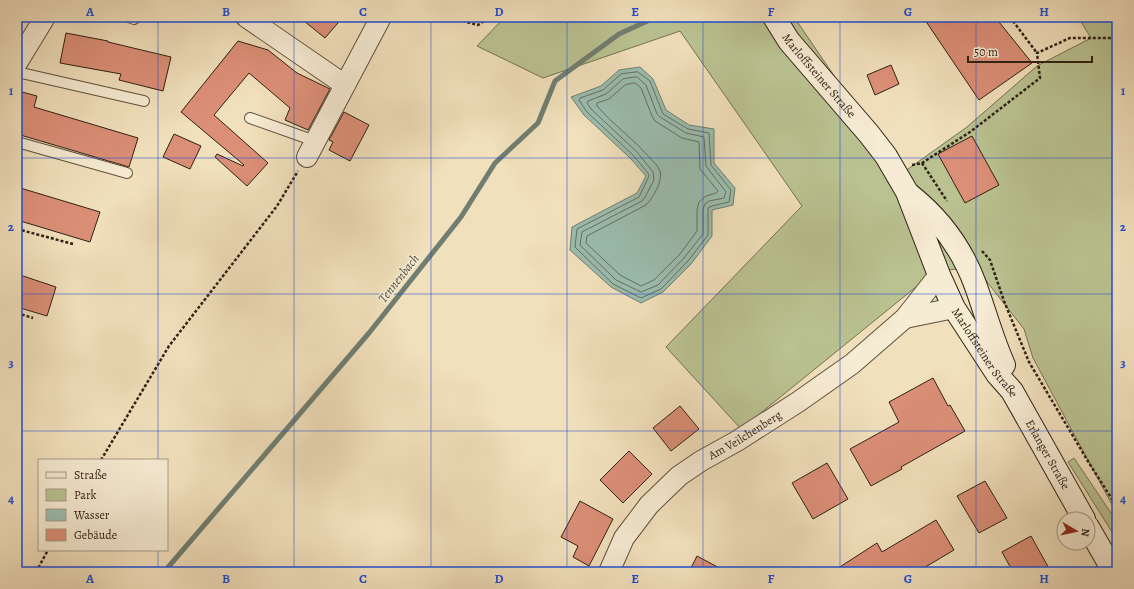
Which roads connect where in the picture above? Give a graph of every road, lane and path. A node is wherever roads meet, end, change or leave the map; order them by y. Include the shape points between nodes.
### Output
1 (45, 17) edge
2 (246, 17) edge
3 (381, 17) edge
4 (459, 17) edge
5 (490, 17) edge
6 (774, 17) edge
7 (1010, 17) edge
8 (1117, 38) edge
9 (1037, 53) junction
10 (17, 63) edge
11 (17, 72) edge
12 (345, 85) junction
13 (144, 101) dead end
14 (250, 118) dead end
15 (17, 142) edge
16 (311, 149) junction
17 (127, 172) dead end
18 (907, 192) junction
19 (951, 207) dead end
20 (17, 229) edge
21 (73, 244) dead end
22 (981, 249) dead end
23 (939, 275) junction
24 (973, 280) junction
25 (954, 308) junction
26 (17, 313) edge
27 (33, 318) dead end
28 (905, 318) junction
29 (1012, 391) junction
30 (103, 459) edge
31 (1117, 507) edge
32 (1080, 511) edge
33 (1096, 541) edge
34 (47, 551) edge
35 (1111, 568) edge
36 (36, 572) edge
37 (609, 572) edge

1 - 10 street
2 - 12 street
3 - 12 street
4 - 5 path via 478,25
6 - 18 main road, Marloffsteiner Straße via 788,41 882,150
7 - 9 path
8 - 9 path via 1070,38
9 - 19 path via 1040,78 970,132 922,163
11 - 13 lane
12 - 16 street
14 - 16 lane
15 - 17 lane
16 - 30 path via 277,206 169,346
18 - 23 main road, Marloffsteiner Straße
18 - 24 main road, Marloffsteiner Straße via 925,207 950,236
20 - 21 path
22 - 31 path via 990,260 1029,362
23 - 24 main road via 961,272
23 - 25 main road, Marloffsteiner Straße
23 - 28 street, Am Veilchenberg
24 - 25 main road via 970,295
24 - 29 main road, Marloffsteiner Straße
25 - 28 street, Am Veilchenberg
25 - 29 main road, Marloffsteiner Straße
26 - 27 path
28 - 37 street, Am Veilchenberg via 852,364 798,402 679,476 649,505 624,538
29 - 32 main road, Erlanger Straße
33 - 35 main road
34 - 36 path

